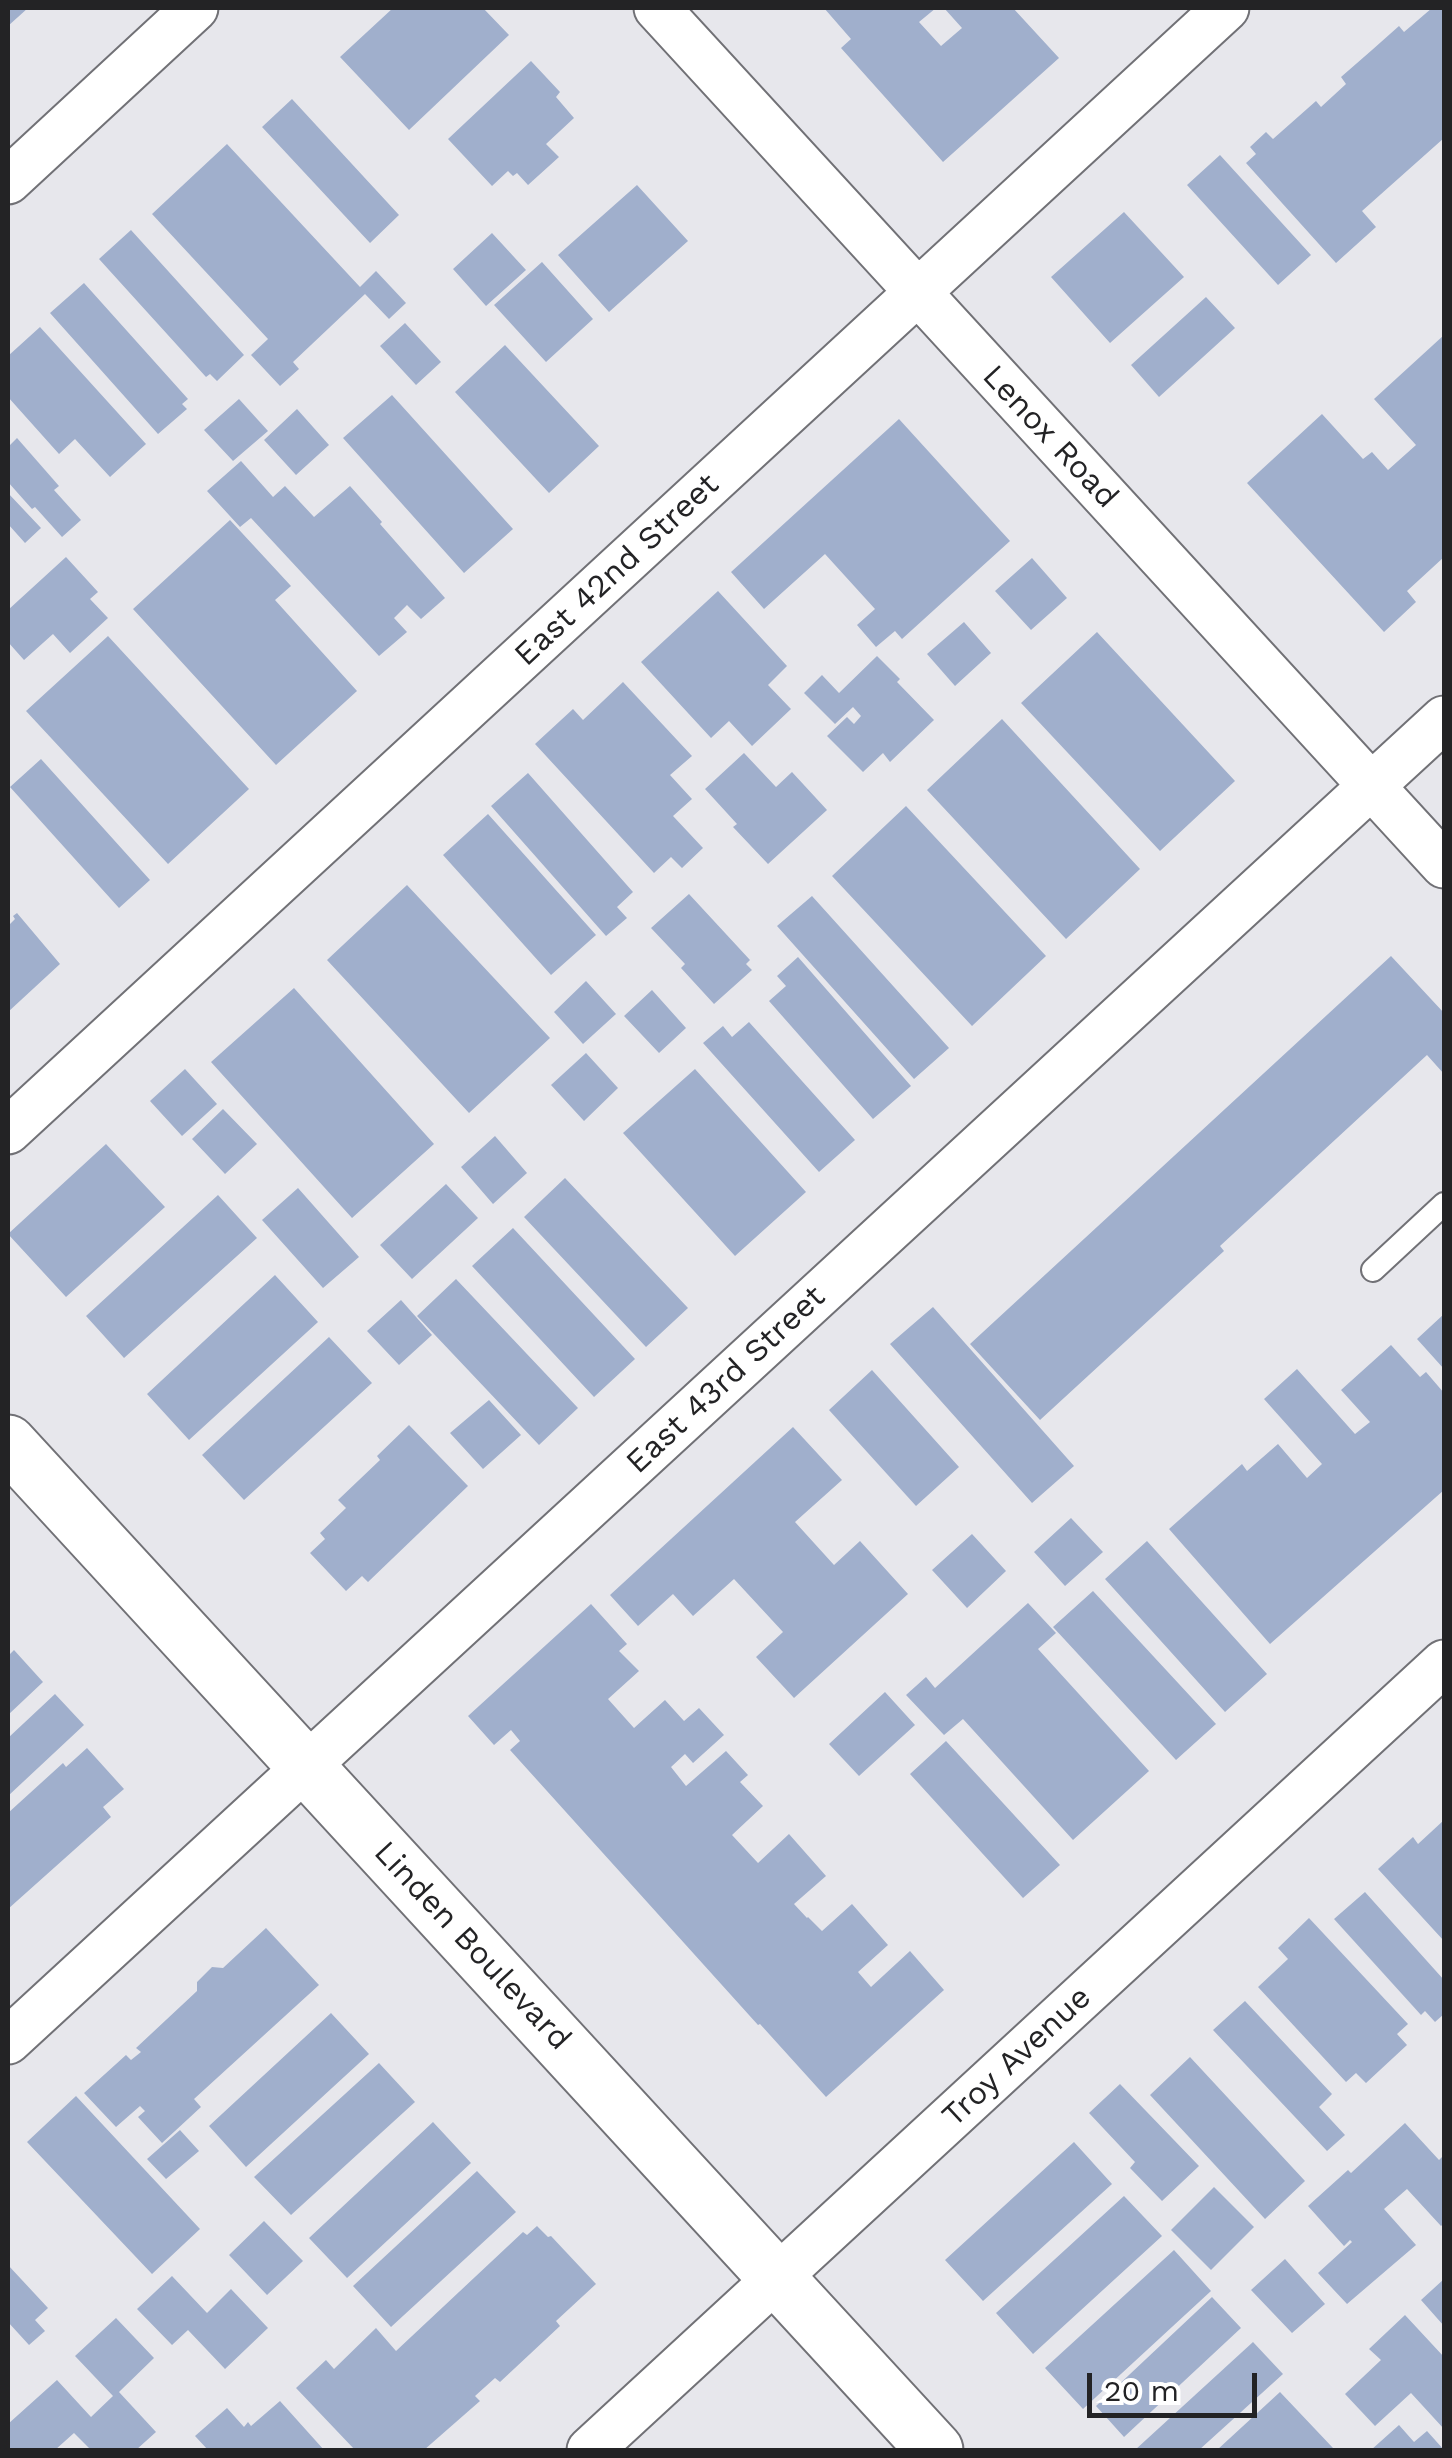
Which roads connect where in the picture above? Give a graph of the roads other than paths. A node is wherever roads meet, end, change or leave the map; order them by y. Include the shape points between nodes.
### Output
1 (195, 8) edge
2 (656, 8) edge
3 (1226, 8) edge
4 (8, 182) edge
5 (918, 293) junction
6 (1444, 719) edge
7 (1371, 787) junction
8 (1444, 865) edge
9 (8, 1130) edge
10 (1444, 1204) edge
11 (1372, 1270) dead end
12 (8, 1442) edge
13 (1444, 1664) edge
14 (306, 1766) junction
15 (8, 2041) edge
16 (777, 2278) junction
17 (590, 2450) edge
18 (935, 2450) edge

1 - 4 street
2 - 5 street, Lenox Road
3 - 5 street, East 42nd Street
5 - 7 street, Lenox Road
5 - 9 street, East 42nd Street
6 - 7 street, East 43rd Street
7 - 8 street, Lenox Road
7 - 14 street, East 43rd Street
10 - 11 lane
12 - 14 highway, Linden Boulevard
13 - 16 street, Troy Avenue
14 - 15 street, East 43rd Street
14 - 16 highway, Linden Boulevard
16 - 17 street, Troy Avenue
16 - 18 highway, Linden Boulevard

